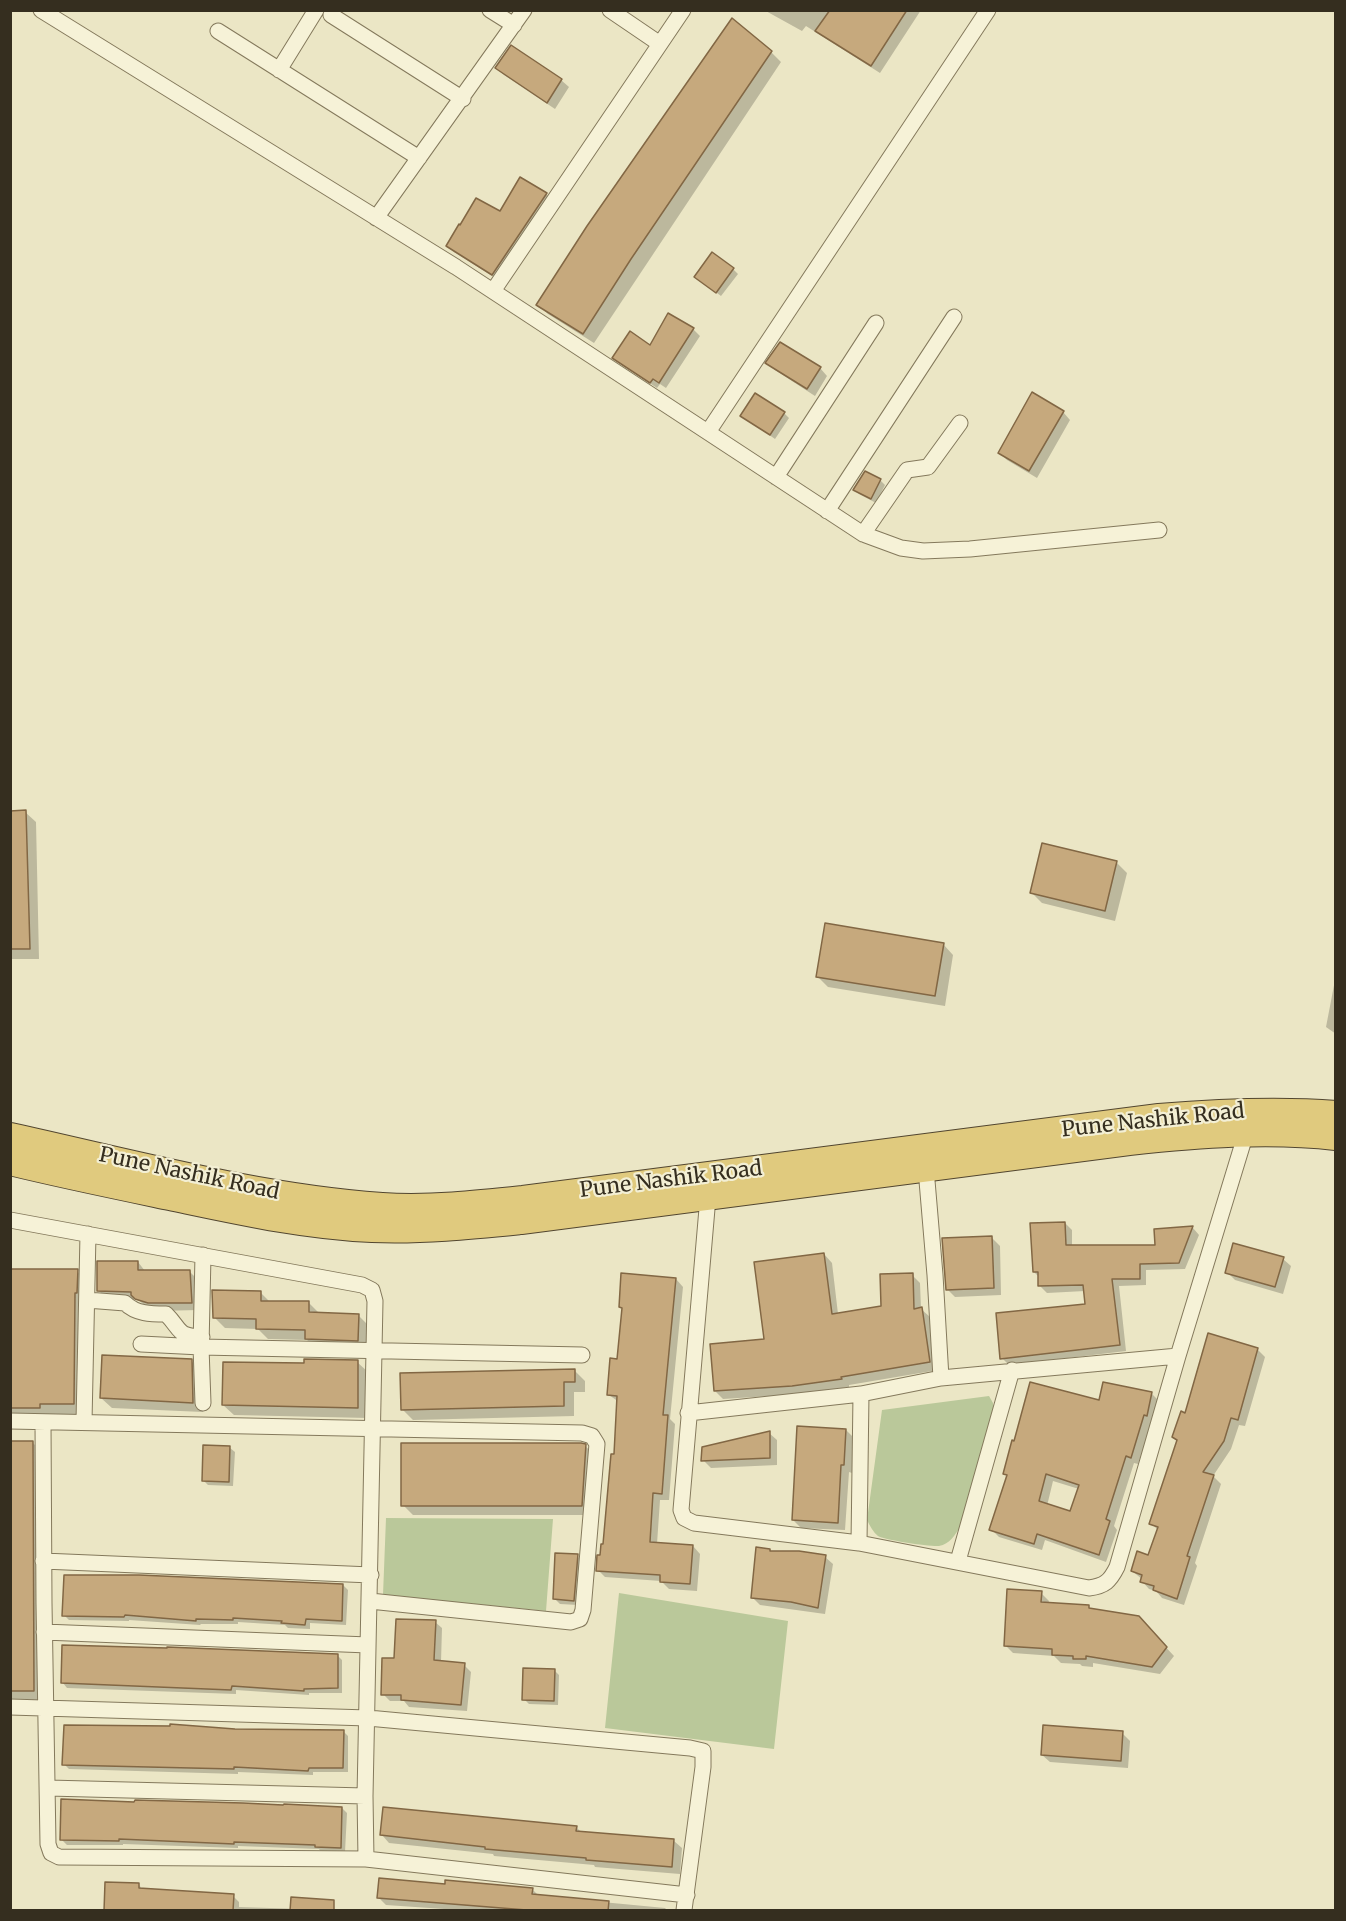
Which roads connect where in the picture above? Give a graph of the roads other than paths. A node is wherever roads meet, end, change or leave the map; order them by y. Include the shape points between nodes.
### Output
1 (41, 10) edge
2 (316, 10) edge
3 (490, 10) edge
4 (524, 10) edge
5 (609, 10) edge
6 (683, 10) edge
7 (988, 10) edge
8 (331, 15) dead end
9 (514, 26) junction
10 (218, 31) dead end
11 (660, 44) junction
12 (279, 70) junction
13 (463, 99) junction
14 (419, 158) junction
15 (376, 218) junction
16 (493, 291) junction
17 (954, 317) dead end
18 (876, 323) dead end
19 (960, 423) dead end
20 (708, 432) junction
21 (776, 477) junction
22 (827, 511) junction
23 (1159, 530) dead end
24 (863, 534) junction
25 (1335, 1114) edge
26 (1246, 1133) junction
27 (10, 1136) edge
28 (1335, 1137) edge
29 (10, 1162) edge
30 (926, 1169) junction
31 (708, 1197) junction
32 (10, 1220) edge
33 (88, 1234) junction
34 (203, 1256) junction
35 (87, 1300) junction
36 (201, 1342) junction
37 (141, 1344) dead end
38 (374, 1351) junction
39 (582, 1355) dead end
40 (1178, 1356) junction
41 (1012, 1370) junction
42 (941, 1378) junction
43 (861, 1394) junction
44 (203, 1402) dead end
45 (688, 1413) junction
46 (10, 1421) edge
47 (43, 1422) junction
48 (84, 1422) junction
49 (372, 1428) junction
50 (859, 1543) junction
51 (43, 1561) junction
52 (958, 1561) junction
53 (371, 1575) junction
54 (370, 1601) junction
55 (44, 1632) junction
56 (368, 1645) junction
57 (10, 1707) edge
58 (45, 1707) junction
59 (368, 1719) junction
60 (48, 1788) junction
61 (365, 1796) junction
62 (366, 1859) junction
63 (686, 1903) edge

1 - 15 street
2 - 12 street
3 - 9 street
4 - 9 street
5 - 11 street
6 - 11 street
7 - 20 street
8 - 13 street
9 - 13 street
10 - 12 street
11 - 16 street
12 - 14 street
13 - 14 street
14 - 15 street
15 - 16 street
16 - 20 street
17 - 22 street
18 - 21 street
19 - 24 street via 928,467 907,470
20 - 21 street
21 - 22 street
22 - 24 street
23 - 24 street via 923,551 901,548
25 - 27 highway, Pune Nashik Road via 1287,1110 1170,1116 442,1206 384,1206 313,1199 239,1187
26 - 28 highway, Pune Nashik Road
26 - 30 highway, Pune Nashik Road via 1129,1142
26 - 40 street
29 - 31 highway, Pune Nashik Road via 233,1211 304,1223 370,1228 463,1227
30 - 31 highway, Pune Nashik Road
30 - 42 street
31 - 45 street
32 - 33 street
33 - 34 street
33 - 35 street
34 - 36 street
34 - 38 street via 372,1290
35 - 36 street via 166,1314 177,1329
35 - 48 street
36 - 37 street
36 - 38 street
36 - 44 street
38 - 39 street
38 - 49 street
40 - 41 street
40 - 52 street via 1111,1580 1101,1587 1089,1588
41 - 42 street
41 - 52 street
42 - 43 street
43 - 45 street
43 - 50 street
45 - 50 street via 681,1510 684,1518 694,1523
46 - 47 street
47 - 48 street
47 - 51 street
48 - 49 street
49 - 53 street
49 - 54 street via 582,1433 592,1436 597,1444 580,1619 571,1622
50 - 52 street
51 - 53 street
51 - 55 street
53 - 54 street
54 - 56 street
55 - 56 street
55 - 58 street
56 - 59 street
57 - 58 street
58 - 59 street
58 - 60 street
59 - 61 street
59 - 63 street via 703,1751
60 - 61 street
60 - 62 street via 48,1844 51,1853 59,1857
61 - 62 street
62 - 63 street

